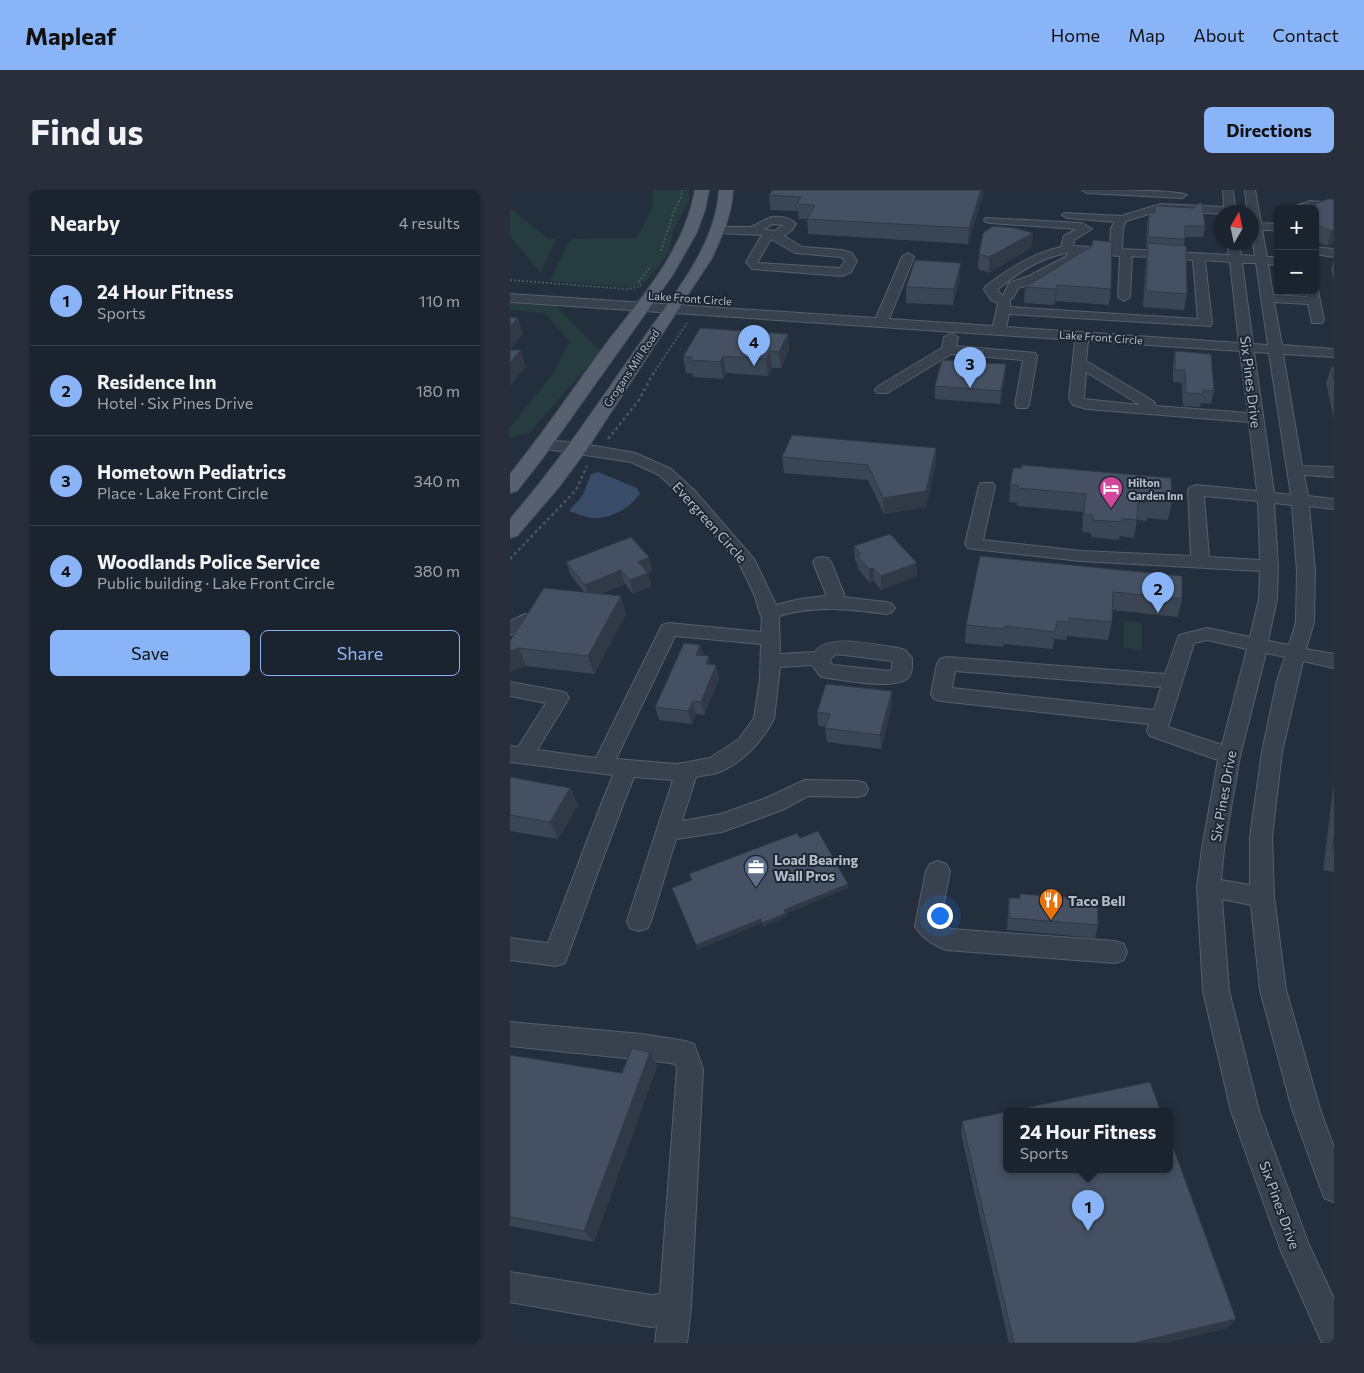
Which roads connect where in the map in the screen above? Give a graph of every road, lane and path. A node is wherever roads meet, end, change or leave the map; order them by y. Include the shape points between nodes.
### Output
1 (702, 190) edge
2 (726, 190) edge
3 (1087, 190) edge
4 (1228, 190) edge
5 (1250, 190) edge
6 (1184, 196) dead end
7 (1229, 205) edge
8 (1253, 205) edge
9 (1307, 205) edge
10 (1334, 206) edge
11 (1214, 210) edge
12 (1041, 213) dead end
13 (1122, 219) junction
14 (990, 220) dead end
15 (1259, 220) edge
16 (1274, 226) edge
17 (692, 229) junction
18 (718, 230) junction
19 (754, 230) junction
20 (1259, 231) edge
21 (772, 235) junction
22 (1067, 243) junction
23 (1234, 251) edge
24 (1319, 251) edge
25 (1121, 252) junction
26 (1334, 253) edge
27 (908, 257) dead end
28 (1199, 257) junction
29 (1269, 261) edge
30 (515, 283) edge
31 (644, 296) junction
32 (1313, 296) edge
33 (1124, 297) dead end
34 (510, 298) edge
35 (1268, 298) junction
36 (674, 303) junction
37 (1004, 306) junction
38 (1317, 320) dead end
39 (875, 321) junction
40 (953, 327) junction
41 (999, 330) junction
42 (1082, 335) junction
43 (1247, 347) junction
44 (1275, 349) junction
45 (1334, 353) edge
46 (943, 354) junction
47 (1079, 362) junction
48 (968, 365) edge
49 (984, 366) edge
50 (1028, 370) junction
51 (882, 390) dead end
52 (1022, 406) dead end
53 (1146, 410) junction
54 (1256, 418) junction
55 (544, 445) junction
56 (578, 448) junction
57 (1295, 470) junction
58 (1334, 472) edge
59 (988, 486) dead end
60 (510, 487) edge
61 (1266, 496) junction
62 (1300, 500) junction
63 (1334, 504) edge
64 (510, 532) edge
65 (1200, 561) junction
66 (822, 562) dead end
67 (1269, 566) junction
68 (832, 601) junction
69 (886, 608) dead end
70 (769, 613) junction
71 (771, 639) junction
72 (1258, 645) junction
73 (1296, 653) junction
74 (820, 658) dead end
75 (1334, 660) edge
76 (771, 662) junction
77 (1173, 681) junction
78 (510, 689) edge
79 (1161, 718) junction
80 (516, 755) edge
81 (1229, 756) junction
82 (602, 766) junction
83 (627, 768) junction
84 (687, 770) junction
85 (857, 789) dead end
86 (667, 832) junction
87 (938, 871) dead end
88 (1209, 887) junction
89 (1262, 897) junction
90 (639, 922) dead end
91 (510, 949) edge
92 (1115, 952) dead end
93 (510, 1034) edge
94 (1334, 1188) edge
95 (510, 1287) edge
96 (675, 1307) junction
97 (1334, 1334) edge
98 (671, 1343) edge

1 - 17 main road, Grogans Mill Road via 702,201
2 - 18 main road, Grogans Mill Road
3 - 6 street
4 - 7 street
5 - 8 street, Six Pines Drive
9 - 10 street
11 - 13 street via 1161,207
12 - 13 street
13 - 25 street via 1117,228
14 - 22 street via 1082,226 1086,229
15 - 16 street
17 - 18 main road
17 - 31 main road, Grogans Mill Road via 678,256
18 - 19 street
18 - 36 main road, Grogans Mill Road
19 - 21 street
19 - 21 street via 762,223 774,220 790,224
20 - 29 street, Six Pines Drive
21 - 21 street via 798,250 842,254 851,261 842,272 756,266 752,262
22 - 25 street
22 - 37 street via 1073,258 1033,280 1013,286
22 - 37 street via 990,289
23 - 28 street
23 - 29 street
23 - 43 street, Six Pines Drive
24 - 26 street
25 - 28 street
25 - 33 street
27 - 39 street
28 - 37 street via 1205,323
29 - 35 street, Six Pines Drive
30 - 31 street, Lake Front Circle
30 - 31 path via 626,288
31 - 34 street, Lake Front Circle
31 - 36 street, Lake Front Circle
31 - 55 main road, Grogans Mill Road
32 - 35 street
32 - 38 street
35 - 44 street, Six Pines Drive
36 - 39 street, Lake Front Circle
36 - 56 main road, Grogans Mill Road
37 - 41 street
39 - 40 street, Lake Front Circle
40 - 41 street, Lake Front Circle
40 - 46 street
41 - 42 street, Lake Front Circle
42 - 43 street, Lake Front Circle
42 - 47 street
43 - 44 street, Lake Front Circle
43 - 54 street, Six Pines Drive
44 - 45 street, Lake Front Circle
44 - 57 street, Six Pines Drive
46 - 48 street
46 - 50 street via 1030,356
46 - 51 street
47 - 53 street via 1149,405
47 - 53 street via 1078,402
49 - 50 street
50 - 52 street
53 - 54 street
54 - 61 street, Six Pines Drive
55 - 56 street, Evergreen Circle
55 - 60 main road, Grogans Mill Road
56 - 64 main road, Grogans Mill Road
56 - 70 street, Evergreen Circle via 635,458 665,472 688,493 748,563
57 - 58 street
57 - 62 street, Six Pines Drive
59 - 65 street via 974,544 1081,556
61 - 62 street
61 - 65 street via 1196,490
61 - 67 street, Six Pines Drive
62 - 63 street
62 - 73 street, Six Pines Drive via 1306,605
65 - 67 street
66 - 68 street via 835,594
67 - 72 street, Six Pines Drive via 1268,599
68 - 69 street
68 - 70 street via 788,606
70 - 71 street, Evergreen Circle
71 - 76 street, Evergreen Circle
71 - 82 street via 669,629
72 - 73 street
72 - 77 street via 1207,634 1186,639
72 - 81 street, Six Pines Drive
73 - 75 street
73 - 89 street, Six Pines Drive via 1272,752 1261,837
74 - 76 street
76 - 84 street, Evergreen Circle via 764,719 746,744 716,765
77 - 79 street
77 - 79 street via 947,664 941,694
78 - 80 street via 559,698
79 - 81 street via 1157,732
80 - 82 street, Evergreen Circle
81 - 88 street, Six Pines Drive
82 - 83 street, Evergreen Circle
83 - 84 street, Evergreen Circle
83 - 91 street via 556,955
84 - 86 street
85 - 86 street via 805,788 774,804 722,823
86 - 90 street
87 - 92 street via 927,926 946,939
88 - 89 street
88 - 97 street, Six Pines Drive via 1216,991 1246,1111 1296,1250
89 - 94 street, Six Pines Drive via 1273,990 1306,1109
93 - 96 street via 650,1046 686,1053 690,1069
95 - 96 street via 651,1311
96 - 98 street

